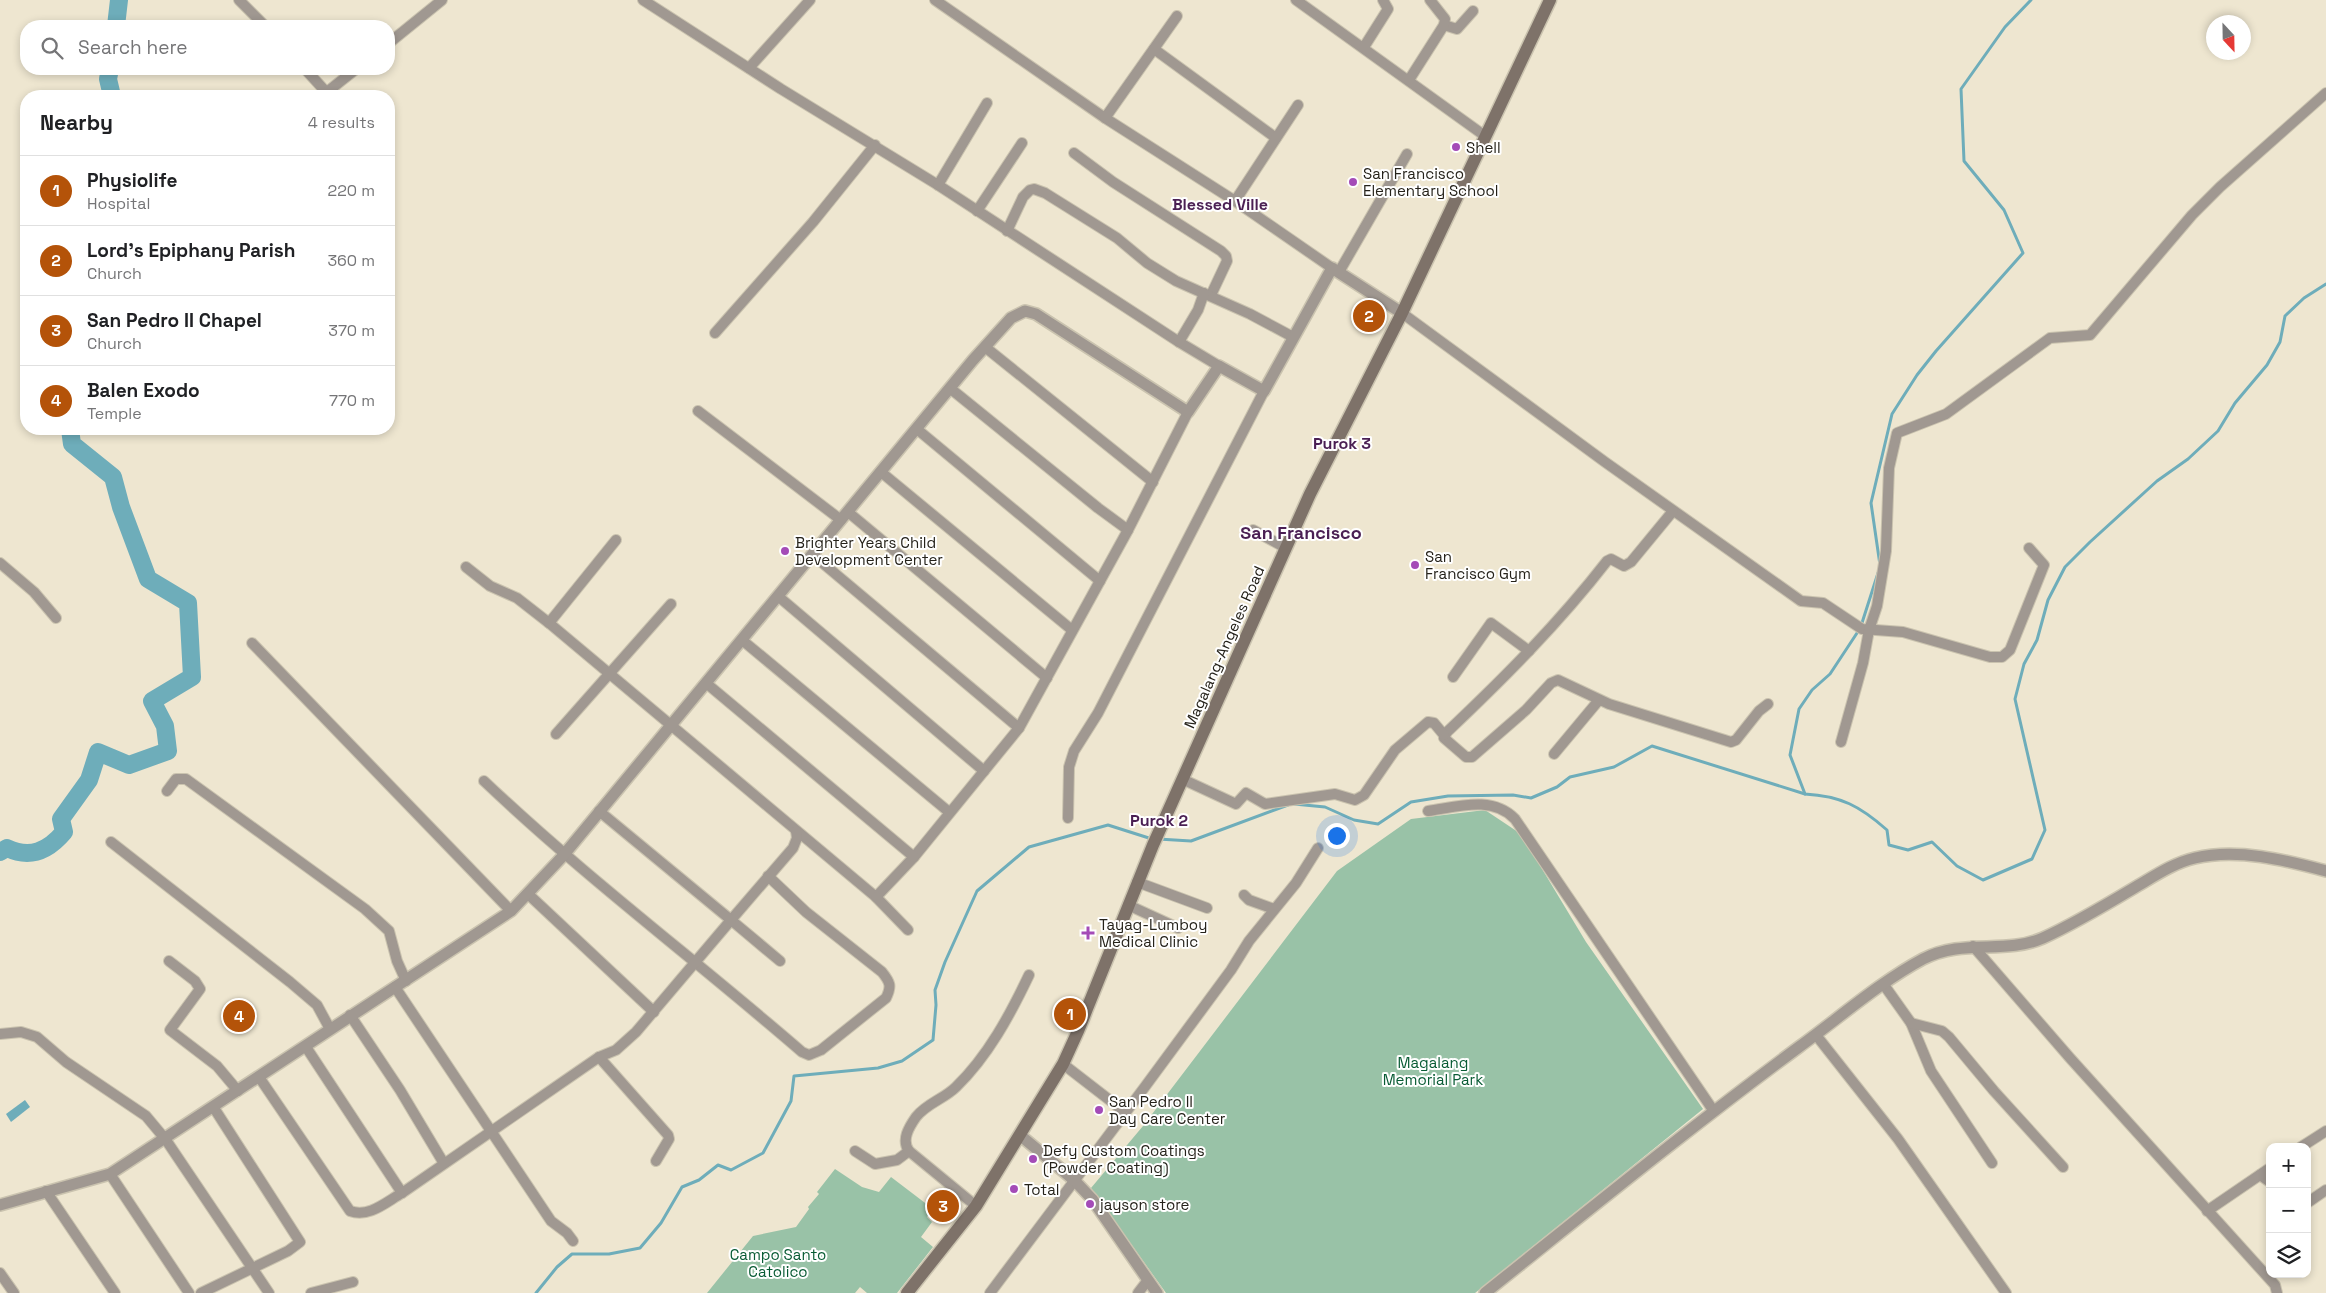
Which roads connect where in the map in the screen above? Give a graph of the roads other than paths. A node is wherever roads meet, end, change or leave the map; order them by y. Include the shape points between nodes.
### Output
1 (239, 0) edge
2 (442, 0) edge
3 (643, 0) edge
4 (936, 0) edge
5 (1296, 0) edge
6 (1384, 0) edge
7 (1430, 0) edge
8 (1550, 0) edge
9 (805, 2) edge
10 (1473, 11) dead end
11 (1177, 16) dead end
12 (259, 20) edge
13 (1444, 25) junction
14 (395, 38) edge
15 (1364, 47) junction
16 (1154, 48) junction
17 (749, 68) junction
18 (310, 75) edge
19 (349, 75) edge
20 (1409, 80) junction
21 (322, 90) edge
22 (330, 90) edge
23 (2326, 93) edge
24 (987, 104) dead end
25 (1298, 105) dead end
26 (1105, 118) junction
27 (1485, 136) junction
28 (1276, 138) junction
29 (1022, 144) dead end
30 (875, 145) junction
31 (1074, 153) dead end
32 (1407, 154) dead end
33 (938, 185) junction
34 (1235, 200) junction
35 (978, 212) junction
36 (1007, 231) junction
37 (1336, 270) junction
38 (1208, 294) junction
39 (1402, 313) junction
40 (716, 333) dead end
41 (1293, 337) junction
42 (1179, 342) junction
43 (985, 347) junction
44 (1219, 366) junction
45 (951, 389) junction
46 (1264, 391) junction
47 (698, 411) dead end
48 (1188, 412) junction
49 (918, 430) junction
50 (881, 472) junction
51 (1153, 482) junction
52 (1673, 511) junction
53 (844, 516) junction
54 (1128, 530) junction
55 (1253, 530) dead end
56 (616, 540) dead end
57 (1286, 548) junction
58 (2029, 548) dead end
59 (812, 555) junction
60 (0, 563) edge
61 (466, 567) dead end
62 (1100, 581) junction
63 (779, 597) junction
64 (671, 604) dead end
65 (56, 618) dead end
66 (549, 623) junction
67 (1072, 630) junction
68 (1868, 630) junction
69 (742, 640) junction
70 (252, 643) dead end
71 (1529, 651) junction
72 (608, 674) junction
73 (1453, 677) dead end
74 (1047, 678) junction
75 (706, 683) junction
76 (1600, 700) junction
77 (1768, 704) dead end
78 (670, 726) junction
79 (1019, 728) junction
80 (556, 734) dead end
81 (1444, 735) junction
82 (1841, 742) dead end
83 (1554, 754) dead end
84 (984, 771) junction
85 (1182, 779) junction
86 (484, 781) dead end
87 (167, 791) dead end
88 (599, 811) junction
89 (1428, 811) dead end
90 (949, 812) junction
91 (1068, 818) dead end
92 (796, 831) junction
93 (111, 842) dead end
94 (1318, 848) dead end
95 (566, 852) junction
96 (914, 857) junction
97 (2326, 871) edge
98 (768, 876) junction
99 (1138, 882) junction
100 (528, 894) junction
101 (1244, 895) dead end
102 (876, 897) junction
103 (1128, 905) junction
104 (1207, 908) dead end
105 (1274, 910) junction
106 (511, 911) junction
107 (732, 920) junction
108 (1178, 928) dead end
109 (908, 930) dead end
110 (1973, 946) junction
111 (780, 960) dead end
112 (168, 961) dead end
113 (695, 965) junction
114 (1029, 975) dead end
115 (406, 981) junction
116 (1884, 985) junction
117 (395, 987) junction
118 (654, 1012) junction
119 (350, 1015) junction
120 (1911, 1023) junction
121 (330, 1029) junction
122 (0, 1034) edge
123 (1816, 1035) junction
124 (306, 1047) junction
125 (599, 1057) junction
126 (1063, 1064) junction
127 (259, 1077) junction
128 (238, 1091) junction
129 (214, 1108) junction
130 (1713, 1110) junction
131 (1125, 1112) junction
132 (492, 1130) junction
133 (2326, 1132) edge
134 (1021, 1136) junction
135 (166, 1140) junction
136 (2308, 1143) edge
137 (855, 1151) dead end
138 (909, 1152) junction
139 (656, 1161) dead end
140 (443, 1162) junction
141 (1992, 1163) dead end
142 (2063, 1166) dead end
143 (2266, 1171) edge
144 (110, 1174) junction
145 (2260, 1175) junction
146 (2266, 1179) edge
147 (1074, 1180) junction
148 (2326, 1190) edge
149 (46, 1191) junction
150 (402, 1193) junction
151 (2311, 1200) edge
152 (0, 1205) edge
153 (976, 1206) junction
154 (2207, 1211) junction
155 (573, 1241) dead end
156 (250, 1268) junction
157 (0, 1273) edge
158 (1148, 1280) junction
159 (353, 1282) dead end
160 (14, 1293) edge
161 (115, 1293) edge
162 (189, 1293) edge
163 (201, 1293) edge
164 (269, 1293) edge
165 (312, 1293) edge
166 (907, 1293) edge
167 (990, 1293) edge
168 (1138, 1293) edge
169 (1158, 1293) edge
170 (1485, 1293) edge
171 (2006, 1293) edge
172 (2277, 1293) edge

1 - 12 street
2 - 14 street
3 - 17 street
4 - 26 street
5 - 15 street
6 - 15 street via 1388,9 1386,15
7 - 13 street via 1445,19
8 - 27 main road, Magalang-Angeles Road
9 - 17 street
10 - 13 street via 1457,29
11 - 16 street
13 - 20 street
15 - 20 street
16 - 26 street
16 - 28 street
17 - 30 street
18 - 21 street
19 - 22 street
20 - 27 street
23 - 68 street via 2192,215 2090,335 2050,338 1946,414 1897,433 1889,468 1886,551 1877,606
24 - 33 street
25 - 28 street
26 - 34 street
27 - 39 main road, Magalang-Angeles Road
28 - 34 street
29 - 35 street
30 - 33 street
30 - 40 street
31 - 38 street via 1221,251 1227,261
32 - 37 street
33 - 35 street
34 - 37 street
35 - 36 street
36 - 38 street via 1023,197 1034,189 1117,238 1176,281
36 - 42 street
37 - 39 street
37 - 41 street
38 - 41 street
38 - 42 street
39 - 52 street
39 - 57 main road, Magalang-Angeles Road
41 - 46 street
42 - 44 street
43 - 45 street
43 - 48 street via 1011,318 1025,311 1036,314
43 - 51 street
44 - 46 street
44 - 48 street
45 - 49 street
45 - 54 street
46 - 91 street via 1098,713 1074,752 1068,780
47 - 53 street
48 - 51 street
49 - 50 street
49 - 62 street
50 - 53 street
50 - 67 street
51 - 54 street
52 - 68 street via 1801,601 1823,603 1855,626
52 - 71 street via 1631,562 1624,566 1611,559 1607,562 1564,615
53 - 59 street
53 - 74 street
54 - 62 street
55 - 57 street
56 - 66 street
57 - 85 main road, Magalang-Angeles Road
58 - 68 street via 2044,565 2010,650 2002,657 1990,657 1903,632
59 - 63 street
59 - 79 street
60 - 65 street via 34,592
61 - 66 street via 490,586 518,598
62 - 67 street
63 - 69 street
63 - 84 street
64 - 72 street
66 - 72 street
67 - 74 street
68 - 82 street via 1864,663
69 - 75 street
69 - 90 street
70 - 106 street
71 - 73 street via 1491,623
71 - 81 street
72 - 78 street
72 - 80 street
74 - 79 street
75 - 78 street
75 - 96 street
76 - 77 street via 1731,742
76 - 81 street via 1555,681 1472,757 1466,757
76 - 83 street
78 - 88 street
78 - 92 street
79 - 84 street
81 - 85 street via 1434,723 1428,722 1395,750 1364,795 1355,800 1335,794 1264,804 1246,793 1236,804
84 - 90 street
85 - 99 main road, Magalang-Angeles Road
86 - 95 street via 541,835
87 - 115 street via 176,779 186,779 365,910 389,931
88 - 95 street
88 - 107 street
89 - 130 street via 1489,804 1508,811
90 - 96 street
92 - 98 street via 793,848
92 - 102 street
93 - 121 street via 317,1005
94 - 105 street
95 - 100 street
95 - 113 street
96 - 102 street
97 - 110 street via 2273,858 2228,855 2194,858 2039,940 2008,946
98 - 107 street
98 - 113 street via 806,912 882,972 891,987 886,998 821,1050 807,1055
99 - 103 main road, Magalang-Angeles Road
99 - 104 street
100 - 106 street
100 - 118 street
101 - 105 street
102 - 109 street
103 - 108 street
103 - 126 main road, Magalang-Angeles Road
105 - 131 street
106 - 115 street
107 - 111 street
107 - 113 street
110 - 116 street via 1935,954
110 - 154 street
112 - 128 street via 200,989 170,1030 217,1066
113 - 118 street
114 - 138 street via 1012,1011 978,1062 955,1088 929,1105 914,1120 906,1135
115 - 117 street
116 - 120 street
116 - 123 street
117 - 119 street
117 - 132 street
118 - 125 street via 616,1050
119 - 121 street
119 - 140 street
120 - 141 street via 1931,1071
120 - 142 street via 1937,1029 1949,1037
121 - 124 street
122 - 135 street via 21,1032 37,1037 66,1062 146,1116
123 - 130 street
123 - 171 street via 1898,1139
124 - 127 street
124 - 150 street
125 - 132 street
125 - 139 street via 668,1135 669,1139
126 - 131 street
126 - 134 main road, Magalang-Angeles Road
127 - 128 street
127 - 150 street via 350,1211 368,1213
128 - 129 street
129 - 135 street
129 - 156 street via 300,1242
130 - 170 street
131 - 147 street
132 - 140 street
132 - 155 street via 551,1221
133 - 136 street
134 - 147 street
134 - 153 main road, Magalang-Angeles Road
135 - 144 street
135 - 156 street
137 - 138 street via 876,1164 897,1160
138 - 153 street
140 - 150 street
143 - 145 street
144 - 149 street
144 - 162 street
145 - 146 street
145 - 154 street
147 - 158 street via 1097,1206
147 - 167 street
148 - 151 street
149 - 152 street
149 - 161 street
153 - 166 main road, Magalang-Angeles Road
154 - 172 street via 2275,1285
156 - 163 street
156 - 164 street
157 - 160 street
158 - 168 street
158 - 169 street
159 - 165 street

